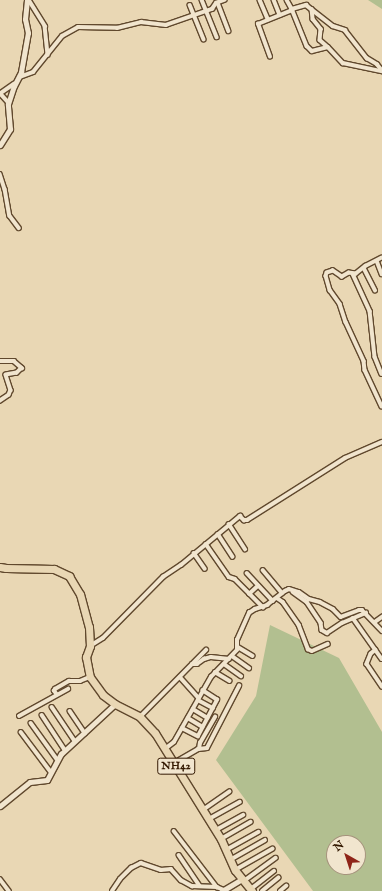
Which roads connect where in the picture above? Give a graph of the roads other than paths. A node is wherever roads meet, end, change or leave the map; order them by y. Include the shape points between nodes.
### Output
1 (28, 0) edge
2 (202, 0) edge
3 (224, 0) edge
4 (260, 0) edge
5 (274, 0) edge
6 (287, 0) edge
7 (305, 0) edge
8 (218, 3) junction
9 (190, 5) dead end
10 (310, 8) junction
11 (292, 9) junction
12 (206, 12) junction
13 (280, 15) junction
14 (195, 16) junction
15 (268, 19) junction
16 (229, 31) dead end
17 (217, 37) dead end
18 (204, 39) dead end
19 (328, 47) junction
20 (48, 55) junction
21 (270, 57) dead end
22 (382, 70) edge
23 (20, 78) junction
24 (16, 83) junction
25 (0, 93) edge
26 (8, 102) junction
27 (0, 145) edge
28 (0, 174) edge
29 (19, 228) dead end
30 (382, 258) edge
31 (377, 261) junction
32 (364, 268) junction
33 (353, 274) junction
34 (382, 274) edge
35 (375, 290) dead end
36 (0, 362) edge
37 (382, 374) edge
38 (0, 401) edge
39 (382, 406) edge
40 (382, 442) edge
41 (229, 524) junction
42 (218, 534) junction
43 (206, 544) junction
44 (245, 549) dead end
45 (194, 553) junction
46 (233, 557) dead end
47 (0, 567) edge
48 (205, 569) dead end
49 (263, 570) dead end
50 (247, 573) dead end
51 (258, 586) junction
52 (291, 590) junction
53 (282, 593) junction
54 (250, 594) junction
55 (278, 598) junction
56 (273, 601) junction
57 (263, 607) junction
58 (366, 613) junction
59 (382, 617) edge
60 (353, 618) junction
61 (374, 622) junction
62 (382, 631) edge
63 (328, 644) dead end
64 (90, 646) junction
65 (238, 647) junction
66 (206, 650) dead end
67 (382, 650) edge
68 (377, 652) junction
69 (232, 656) junction
70 (253, 656) dead end
71 (382, 658) edge
72 (229, 659) junction
73 (192, 664) junction
74 (224, 664) junction
75 (249, 668) dead end
76 (215, 672) junction
77 (241, 676) dead end
78 (90, 677) junction
79 (180, 677) junction
80 (230, 681) dead end
81 (239, 686) dead end
82 (382, 686) edge
83 (68, 689) dead end
84 (203, 691) junction
85 (57, 695) junction
86 (199, 699) junction
87 (115, 704) junction
88 (52, 708) dead end
89 (213, 708) junction
90 (193, 709) junction
91 (70, 711) dead end
92 (42, 715) dead end
93 (19, 716) dead end
94 (140, 717) junction
95 (215, 717) dead end
96 (188, 718) junction
97 (208, 718) junction
98 (32, 723) dead end
99 (203, 727) junction
100 (182, 728) junction
101 (21, 732) dead end
102 (85, 733) junction
103 (75, 741) junction
104 (165, 749) junction
105 (199, 749) junction
106 (65, 750) junction
107 (57, 759) junction
108 (174, 763) junction
109 (50, 772) junction
110 (230, 792) dead end
111 (240, 802) dead end
112 (0, 806) edge
113 (203, 810) junction
114 (243, 815) dead end
115 (209, 820) junction
116 (251, 822) dead end
117 (216, 830) junction
118 (174, 831) dead end
119 (258, 832) dead end
120 (221, 839) junction
121 (265, 840) dead end
122 (272, 849) dead end
123 (226, 850) junction
124 (179, 855) dead end
125 (276, 858) dead end
126 (230, 860) junction
127 (235, 870) junction
128 (274, 871) dead end
129 (278, 878) dead end
130 (0, 879) edge
131 (243, 880) junction
132 (200, 886) junction
133 (286, 886) dead end
134 (217, 887) junction
135 (223, 890) edge
136 (251, 890) edge
137 (9, 891) edge
138 (112, 891) edge
139 (262, 891) edge
140 (280, 891) edge

1 - 20 street via 45,26
1 - 23 street via 25,20 28,32
2 - 12 street
3 - 8 street
4 - 15 street
5 - 13 street
6 - 11 street
7 - 10 street
8 - 12 street
8 - 16 street
9 - 14 street
10 - 11 street via 304,6
10 - 19 street via 313,19 321,29 320,40
10 - 22 street via 333,26 344,30 367,58
11 - 13 street
11 - 19 street via 310,49 313,51
12 - 14 street
12 - 17 street
13 - 15 street
14 - 18 street
14 - 20 street via 166,25 141,22 118,28 78,27 62,36
15 - 21 street via 258,25
19 - 22 street via 343,63
20 - 23 street via 33,72
23 - 24 street
24 - 25 street
24 - 26 street
25 - 26 street
26 - 27 street via 10,126
28 - 29 street via 10,216
30 - 31 street
31 - 32 street
31 - 34 street
32 - 33 street
32 - 35 street
33 - 37 street via 370,311 375,357
33 - 39 street via 349,273 342,277 333,271 326,276
36 - 38 street via 14,361 22,368 17,373 6,375 10,392
40 - 41 street via 345,458 246,520 240,516
41 - 42 street
41 - 44 street
42 - 43 street
42 - 46 street
43 - 45 street
43 - 54 street via 229,577 236,579
45 - 48 street
45 - 64 street via 163,577 103,638
47 - 64 highway, NH42 via 54,569 69,576 76,585 86,609
49 - 53 street
50 - 51 street
51 - 54 street
51 - 56 street
52 - 53 street
52 - 58 street via 331,608 341,617 361,609
52 - 60 street via 308,603 324,632 329,633
53 - 55 street
54 - 57 street
55 - 56 street
55 - 63 street via 299,625 308,650 312,651
56 - 57 street
57 - 65 street via 249,613 237,640
58 - 60 street
58 - 61 street
59 - 61 street
60 - 68 street
61 - 62 street
64 - 78 highway, NH42 via 86,657
65 - 69 street
65 - 70 street
66 - 73 street
67 - 68 street
68 - 71 street
68 - 82 street via 371,654 367,663
69 - 72 street
69 - 75 street
72 - 73 street via 211,657
72 - 74 street
73 - 79 street
74 - 76 street
74 - 77 street
76 - 80 street
76 - 84 street
78 - 85 street via 80,681 69,681 55,689
78 - 87 highway, NH42 via 103,695
79 - 86 street
79 - 94 street
81 - 105 street via 207,748
83 - 85 street
84 - 86 street
84 - 89 street via 217,699
85 - 93 street
86 - 89 street
86 - 90 street
87 - 94 highway, NH42
87 - 102 street
88 - 103 street
89 - 97 street
90 - 96 street
90 - 97 street
91 - 102 street
92 - 106 street
94 - 104 highway, NH42
95 - 105 street
96 - 99 street
96 - 100 street
97 - 99 street
98 - 107 street
99 - 100 street via 196,736
100 - 104 street via 172,745
101 - 109 street
102 - 103 street
103 - 106 street
104 - 108 highway, NH42
105 - 108 street
106 - 107 street
107 - 109 street
108 - 113 highway, NH42
109 - 112 street via 46,780 30,782
110 - 113 street
111 - 115 street
113 - 115 highway, NH42
114 - 117 street
115 - 117 highway, NH42
116 - 120 street
117 - 120 highway, NH42
118 - 134 street
119 - 123 street
120 - 123 highway, NH42
121 - 126 street
122 - 127 street
123 - 126 highway, NH42
124 - 132 street
125 - 131 street
126 - 127 highway, NH42
127 - 131 highway, NH42
128 - 136 street
129 - 139 street
130 - 137 street
131 - 135 street
131 - 136 highway, NH42
132 - 134 street
132 - 138 street via 189,885 171,869 160,870 141,863 131,868
133 - 140 street
134 - 135 street

